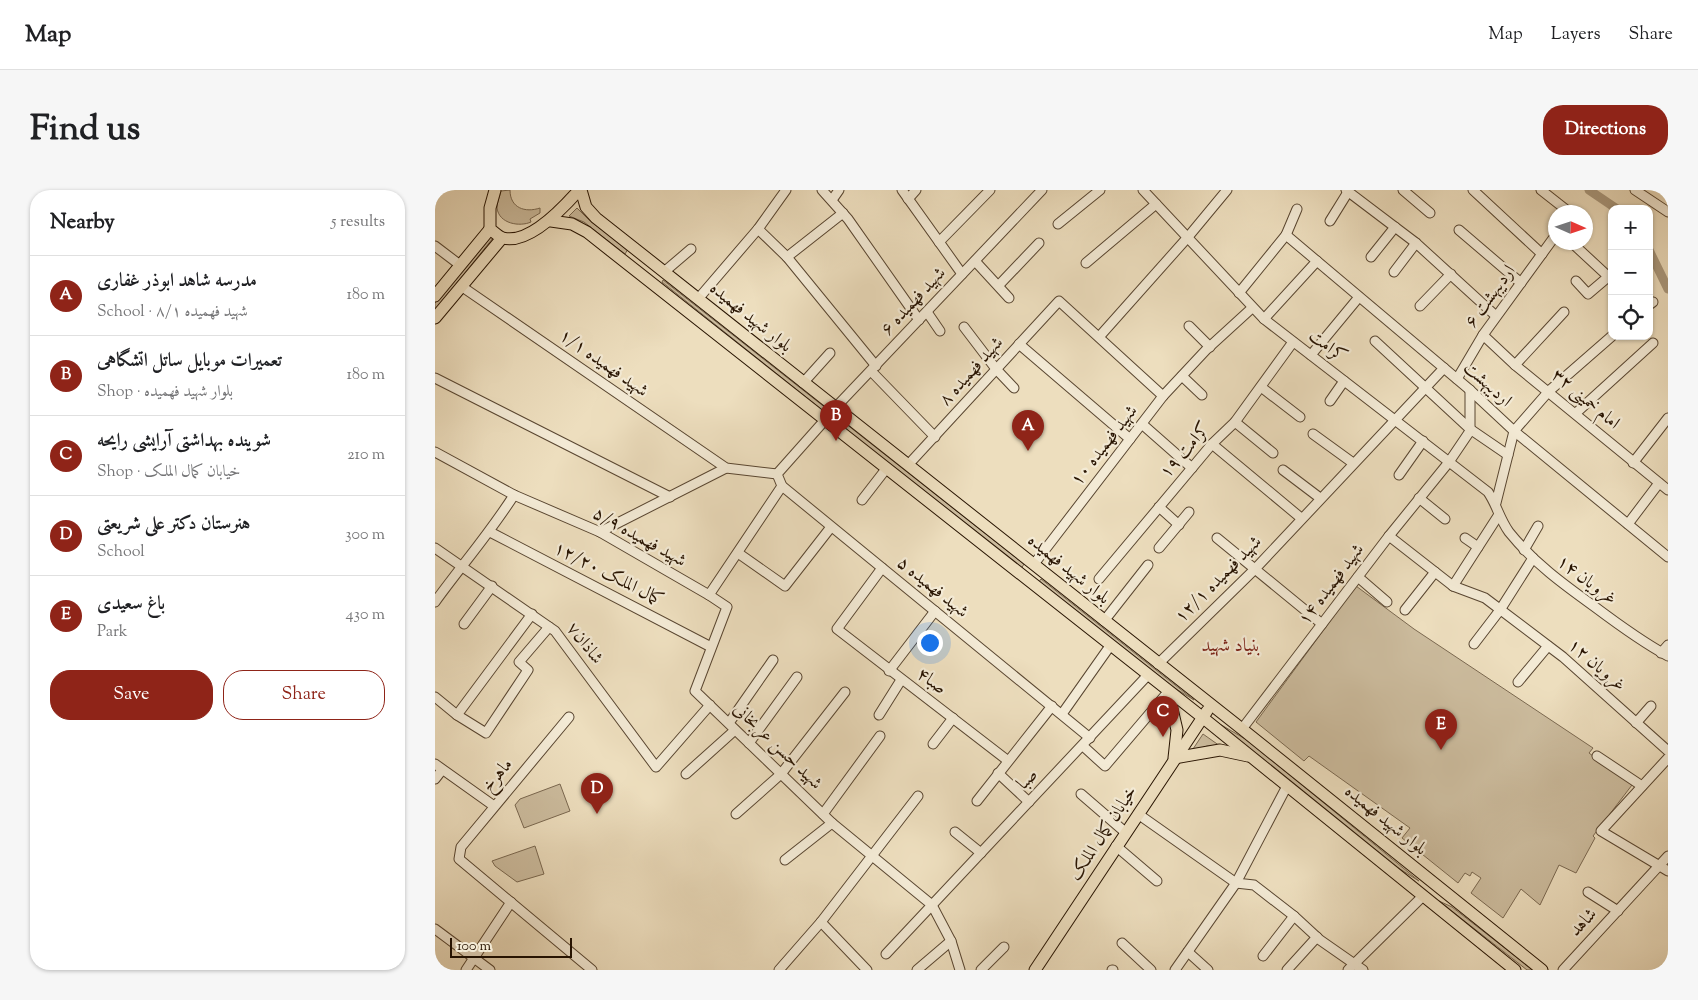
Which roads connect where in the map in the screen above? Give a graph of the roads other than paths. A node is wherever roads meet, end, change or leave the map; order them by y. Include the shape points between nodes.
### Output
1 (495, 190) edge
2 (580, 190) edge
3 (786, 190) edge
4 (822, 190) edge
5 (839, 190) edge
6 (902, 190) edge
7 (916, 190) edge
8 (990, 190) edge
9 (1042, 190) edge
10 (1101, 190) edge
11 (1143, 190) edge
12 (1227, 190) edge
13 (1403, 190) edge
14 (1473, 190) edge
15 (1541, 190) edge
16 (1637, 190) edge
17 (1347, 191) edge
18 (908, 198) junction
19 (832, 200) junction
20 (1156, 204) junction
21 (1563, 205) edge
22 (1297, 208) dead end
23 (1668, 212) edge
24 (843, 213) junction
25 (1430, 213) dead end
26 (551, 221) junction
27 (1330, 221) dead end
28 (1058, 224) dead end
29 (1395, 227) junction
30 (490, 229) junction
31 (758, 229) junction
32 (1459, 230) dead end
33 (1286, 235) junction
34 (1188, 237) junction
35 (501, 238) junction
36 (939, 242) junction
37 (1039, 243) dead end
38 (1416, 243) junction
39 (435, 246) edge
40 (1548, 246) edge
41 (691, 248) dead end
42 (1579, 250) edge
43 (637, 251) junction
44 (1542, 254) junction
45 (787, 257) junction
46 (1371, 257) dead end
47 (975, 261) junction
48 (1317, 261) junction
49 (627, 263) junction
50 (1086, 263) dead end
51 (460, 265) junction
52 (664, 272) junction
53 (1393, 272) dead end
54 (962, 274) junction
55 (1451, 274) junction
56 (1608, 277) edge
57 (1608, 280) edge
58 (1576, 281) dead end
59 (1521, 283) junction
60 (999, 285) junction
61 (461, 286) junction
62 (1239, 293) junction
63 (435, 296) edge
64 (1359, 297) junction
65 (1009, 298) dead end
66 (698, 300) junction
67 (1420, 306) dead end
68 (1252, 308) junction
69 (927, 312) junction
70 (1564, 312) dead end
71 (1496, 316) junction
72 (435, 318) edge
73 (1264, 319) junction
74 (919, 320) junction
75 (1189, 326) dead end
76 (964, 327) dead end
77 (940, 331) dead end
78 (1483, 334) junction
79 (1099, 337) junction
80 (1608, 339) edge
81 (1375, 341) dead end
82 (1293, 342) junction
83 (1653, 343) dead end
84 (1019, 344) junction
85 (1208, 349) junction
86 (830, 353) dead end
87 (1311, 355) junction
88 (1515, 364) junction
89 (1444, 368) junction
90 (874, 369) junction
91 (996, 370) junction
92 (1182, 376) junction
93 (435, 378) edge
94 (1457, 379) junction
95 (1344, 381) junction
96 (803, 383) junction
97 (1261, 387) junction
98 (1014, 388) dead end
99 (1426, 388) junction
100 (1470, 390) junction
101 (1549, 391) junction
102 (1202, 395) dead end
103 (1163, 396) junction
104 (1330, 402) dead end
105 (835, 408) junction
106 (1576, 413) junction
107 (1300, 417) dead end
108 (1668, 418) edge
109 (825, 420) junction
110 (1395, 420) junction
111 (1235, 422) junction
112 (1142, 424) junction
113 (1470, 429) junction
114 (1514, 431) junction
115 (1313, 434) dead end
116 (935, 437) junction
117 (1130, 439) junction
118 (1423, 441) junction
119 (1212, 444) junction
120 (435, 452) edge
121 (1273, 452) dead end
122 (1508, 455) junction
123 (1449, 462) junction
124 (1633, 463) junction
125 (1353, 464) junction
126 (908, 466) junction
127 (727, 468) junction
128 (1192, 468) junction
129 (886, 469) junction
130 (1283, 470) dead end
131 (777, 474) junction
132 (1399, 475) dead end
133 (1659, 483) junction
134 (782, 486) junction
135 (1668, 490) edge
136 (514, 495) junction
137 (671, 497) junction
138 (1320, 498) junction
139 (1419, 498) junction
140 (862, 500) dead end
141 (1496, 503) junction
142 (1159, 507) junction
143 (1189, 512) dead end
144 (1498, 516) junction
145 (1301, 518) junction
146 (1445, 519) dead end
147 (1628, 524) junction
148 (1179, 525) junction
149 (1538, 526) dead end
150 (831, 527) junction
151 (490, 532) junction
152 (600, 532) junction
153 (1389, 536) junction
154 (1217, 538) dead end
155 (1465, 538) dead end
156 (1478, 547) junction
157 (435, 548) edge
158 (1159, 548) dead end
159 (1524, 550) junction
160 (738, 553) junction
161 (1668, 556) edge
162 (1533, 558) junction
163 (1034, 564) junction
164 (462, 565) junction
165 (1148, 565) dead end
166 (882, 568) junction
167 (1255, 569) junction
168 (1435, 572) junction
169 (1358, 577) junction
170 (1099, 580) dead end
171 (492, 586) junction
172 (1453, 586) junction
173 (709, 595) junction
174 (435, 602) edge
175 (1387, 602) dead end
176 (1405, 610) dead end
177 (1500, 610) junction
178 (935, 611) junction
179 (532, 614) junction
180 (1104, 621) junction
181 (464, 624) dead end
182 (1322, 624) junction
183 (549, 627) junction
184 (1474, 644) dead end
185 (1668, 644) edge
186 (1110, 646) junction
187 (1548, 646) junction
188 (711, 647) junction
189 (1665, 654) edge
190 (773, 660) dead end
191 (1158, 664) junction
192 (889, 671) junction
193 (1147, 676) junction
194 (797, 677) dead end
195 (901, 680) junction
196 (1518, 682) dead end
197 (1193, 691) junction
198 (845, 692) dead end
199 (1168, 692) junction
200 (435, 697) edge
201 (710, 705) junction
202 (1211, 705) junction
203 (1052, 706) junction
204 (1651, 706) dead end
205 (1061, 714) junction
206 (457, 715) junction
207 (879, 716) dead end
208 (569, 717) dead end
209 (1202, 717) junction
210 (953, 718) junction
211 (1636, 723) junction
212 (732, 727) junction
213 (1243, 729) junction
214 (880, 736) dead end
215 (1091, 738) junction
216 (749, 743) junction
217 (933, 744) dead end
218 (1083, 746) junction
219 (1668, 750) edge
220 (1250, 756) junction
221 (1597, 756) dead end
222 (1174, 758) junction
223 (1668, 758) edge
224 (1007, 760) junction
225 (439, 767) edge
226 (998, 773) junction
227 (686, 774) dead end
228 (781, 774) junction
229 (435, 779) edge
230 (1287, 786) junction
231 (1642, 786) junction
232 (1081, 794) dead end
233 (918, 796) dead end
234 (977, 801) dead end
235 (1029, 802) junction
236 (494, 806) junction
237 (735, 814) dead end
238 (823, 814) junction
239 (1138, 814) junction
240 (832, 823) junction
241 (955, 832) dead end
242 (1125, 832) junction
243 (1116, 846) junction
244 (981, 853) junction
245 (873, 856) junction
246 (1668, 856) edge
247 (785, 860) dead end
248 (1659, 866) junction
249 (1668, 871) edge
250 (1157, 881) dead end
251 (1236, 883) junction
252 (1435, 883) junction
253 (1588, 892) dead end
254 (1423, 896) junction
255 (511, 902) junction
256 (932, 905) junction
257 (1618, 911) junction
258 (1294, 916) junction
259 (821, 922) junction
260 (435, 929) edge
261 (1317, 937) junction
262 (951, 941) junction
263 (1121, 942) dead end
264 (1004, 947) dead end
265 (1188, 952) junction
266 (886, 954) dead end
267 (1263, 956) dead end
268 (474, 958) junction
269 (1350, 967) edge
270 (786, 968) edge
271 (466, 970) edge
272 (490, 970) edge
273 (592, 970) edge
274 (867, 970) edge
275 (917, 970) edge
276 (960, 970) edge
277 (981, 970) edge
278 (1035, 970) edge
279 (1151, 970) edge
280 (1175, 970) edge
281 (1208, 970) edge
282 (1287, 970) edge
283 (1363, 970) edge
284 (1515, 970) edge
285 (1542, 970) edge
286 (1563, 970) edge

1 - 30 main road via 490,208
2 - 26 main road
2 - 43 main road, بلوار شهید فهمیده via 586,207 596,218
3 - 31 street
4 - 19 street
5 - 19 street
6 - 18 street
7 - 18 street
8 - 36 street
9 - 47 street, شهید فهمیده ۶
10 - 28 street
11 - 20 street, کرامت
12 - 34 street
13 - 25 street
14 - 44 street
15 - 21 street
16 - 23 street
17 - 27 street
17 - 29 street
18 - 36 street
19 - 24 street
20 - 34 street, کرامت
20 - 50 street
22 - 33 street
24 - 45 street
24 - 74 street
26 - 35 main road via 520,236
26 - 49 main road, بلوار شهید فهمیده via 572,224 587,232
29 - 38 street
29 - 46 street
30 - 35 main road
30 - 51 main road
31 - 45 street
31 - 66 street
32 - 59 street
33 - 48 street, اردیبهشت
33 - 62 street
34 - 62 street, کرامت
34 - 79 street
35 - 61 main road
36 - 54 street
37 - 60 street
38 - 53 street
38 - 55 street
39 - 51 street
40 - 44 street, اردیبهشت ۶
41 - 52 street
42 - 56 street
43 - 49 main road
43 - 52 main road, بلوار شهید فهمیده
44 - 59 street, اردیبهشت ۶
45 - 90 street
47 - 54 street, شهید فهمیده ۶
47 - 60 street
48 - 64 street, اردیبهشت
48 - 73 street
49 - 109 main road, بلوار شهید فهمیده
51 - 63 main road
52 - 66 main road, بلوار شهید فهمیده
54 - 69 street, شهید فهمیده ۶
55 - 67 street
55 - 71 street
57 - 58 street via 1589,294
59 - 71 street, اردیبهشت ۶
60 - 65 street
61 - 72 main road
61 - 127 street, شهید فهمیده ۱/۱
62 - 68 street, کرامت
64 - 87 street
64 - 89 street, اردیبهشت
66 - 96 main road, بلوار شهید فهمیده
68 - 73 street, کرامت
68 - 85 street, شهید فهمیده ۱۰
69 - 74 street, شهید فهمیده ۶
69 - 77 street
70 - 88 street
71 - 78 street, اردیبهشت ۶
73 - 82 street, کرامت
74 - 90 street, شهید فهمیده ۶
75 - 85 street
76 - 91 street
78 - 88 street, امام خمینی ۳۲
78 - 94 street, اردیبهشت ۶
79 - 84 street, شهید فهمیده ۸ via 1059,301
79 - 103 street
80 - 101 street
81 - 99 street
82 - 87 street, کرامت
82 - 97 street, کرامت ۱۹
83 - 106 street
84 - 91 street, شهید فهمیده ۸
84 - 117 street
85 - 92 street, شهید فهمیده ۱۰
86 - 96 street
87 - 95 street, کرامت
88 - 101 street, امام خمینی ۳۲
89 - 94 street, اردیبهشت
89 - 99 street, شهید فهمیده ۱۲/۱
90 - 105 street, شهید فهمیده ۶
90 - 116 street via 908,411
91 - 98 street
91 - 116 street, شهید فهمیده ۸
92 - 102 street
92 - 103 street, شهید فهمیده ۱۰
93 - 137 street
94 - 100 street, اردیبهشت
95 - 104 street
95 - 110 street, کرامت
96 - 105 main road, بلوار شهید فهمیده
97 - 107 street
97 - 111 street, کرامت ۱۹
99 - 110 street, شهید فهمیده ۱۲/۱
99 - 113 street
100 - 113 street
100 - 114 street, اردیبهشت
101 - 106 street, امام خمینی ۳۲
101 - 114 street
103 - 112 street, شهید فهمیده ۱۰
105 - 126 main road, بلوار شهید فهمیده
106 - 124 street, امام خمینی ۳۲
108 - 124 street
109 - 129 main road, بلوار شهید فهمیده
109 - 131 street
110 - 118 street, کرامت
110 - 125 street, شهید فهمیده ۱۲/۱
111 - 119 street, کرامت ۱۹
111 - 121 street
112 - 117 street, شهید فهمیده ۱۰
112 - 128 street
113 - 122 street
113 - 123 street, شهید فهمیده ۱۴
114 - 122 street
114 - 147 street, اردیبهشت
115 - 125 street
116 - 126 street, شهید فهمیده ۸
117 - 163 street, شهید فهمیده ۱۰
118 - 123 street, کرامت
118 - 132 street
119 - 128 street, کرامت ۱۹
119 - 145 street
120 - 136 street, شهید فهمیده ۵/۹
122 - 141 street
123 - 139 street, شهید فهمیده ۱۴
123 - 141 street, کرامت via 1488,492
124 - 133 street, امام خمینی ۳۲
125 - 138 street, شهید فهمیده ۱۲/۱
126 - 163 main road, بلوار شهید فهمیده
127 - 131 street
127 - 137 street
128 - 142 street, کرامت ۱۹
129 - 140 street
129 - 186 main road, بلوار شهید فهمیده
130 - 138 street
131 - 134 street
133 - 135 street, امام خمینی ۳۲
133 - 147 street
134 - 150 street, شهید فهمیده ۵
134 - 160 street
136 - 151 street
136 - 152 street, شهید فهمیده ۵/۹
137 - 152 street
138 - 145 street, شهید فهمیده ۱۲/۱
139 - 146 street
139 - 153 street, شهید فهمیده ۱۴
141 - 144 street
142 - 148 street
142 - 170 street, کرامت ۱۹
143 - 148 street
144 - 156 street
144 - 159 street, غرویان ۱۴
145 - 167 street, شهید فهمیده ۱۲/۱
147 - 161 street, اردیبهشت
148 - 158 street
149 - 159 street
150 - 160 street via 785,586
150 - 166 street, شهید فهمیده ۵
151 - 164 street
151 - 188 street, کمال الملک ۱۲/۲۰
152 - 173 street, شهید فهمیده ۵/۹
153 - 168 street, غرویان ۱۲
153 - 169 street, شهید فهمیده ۱۴
154 - 167 street
155 - 156 street
156 - 172 street
157 - 164 street, شاذان۷
159 - 162 street, غرویان ۱۴
160 - 173 street
162 - 177 street
162 - 189 street, غرویان ۱۴ via 1543,569 1644,644
163 - 180 main road, بلوار شهید فهمیده
164 - 171 street, شاذان۷
164 - 174 street
165 - 180 street
166 - 178 street, شهید فهمیده ۵
166 - 192 street, صبا۴ via 837,629
167 - 182 street
167 - 191 street, شهید فهمیده ۱۲/۱
168 - 172 street, غرویان ۱۲
168 - 176 street
169 - 175 street
169 - 182 street, شهید فهمیده ۱۴
171 - 179 street, شاذان۷
171 - 181 street
172 - 177 street, غرویان ۱۲ via 1485,598
173 - 188 street, شهید فهمیده ۵/۹ via 727,607
177 - 184 street
177 - 187 street, غرویان ۱۲
178 - 192 street
178 - 203 street, شهید فهمیده ۵
179 - 183 street, شاذان۷
179 - 206 street
180 - 191 main road, بلوار شهید فهمیده
182 - 213 street, شهید فهمیده ۱۴
183 - 201 street, شاذان۷ via 656,767
183 - 206 street via 519,662 528,670 487,733
185 - 189 street
186 - 193 main road, بلوار شهید فهمیده
186 - 205 street
187 - 196 street
187 - 211 street, غرویان ۱۲
188 - 201 street, شهید حسن عربخانی via 695,691
190 - 212 street
191 - 197 main road, بلوار شهید فهمیده
192 - 195 street, صبا۴
193 - 199 main road, بلوار شهید فهمیده
193 - 215 street, صبا
194 - 216 street
195 - 207 street
195 - 210 street, صبا۴
197 - 202 main road, بلوار شهید فهمیده
197 - 213 main road via 1203,692 1236,716
198 - 228 street
199 - 209 main road, بلوار شهید فهمیده
199 - 218 street via 1105,766
199 - 222 main road via 1177,730
200 - 206 street
201 - 212 street, شهید حسن عربخانی
202 - 209 main road, خیابان کمال الملک
202 - 213 main road, بلوار شهید فهمیده
203 - 205 street, شهید فهمیده ۵
203 - 224 street
204 - 211 street
205 - 215 street, شهید فهمیده ۵
208 - 236 street, ماهرخ
209 - 220 main road, بلوار شهید فهمیده
209 - 222 main road, خیابان کمال الملک
210 - 217 street
210 - 224 street, صبا۴
211 - 219 street, غرویان ۱۲
212 - 216 street, شهید حسن عربخانی
212 - 227 street
213 - 252 main road, بلوار شهید فهمیده
214 - 238 street
215 - 218 street, صبا
216 - 228 street, شهید حسن عربخانی
218 - 235 street, صبا
220 - 222 main road via 1220,750
220 - 230 main road, بلوار شهید فهمیده
221 - 231 street
222 - 239 main road, خیابان کمال الملک
223 - 231 street
224 - 226 street
225 - 229 street
225 - 236 street
226 - 234 street
226 - 235 street
228 - 237 street
228 - 238 street, شهید حسن عربخانی
230 - 251 street
230 - 254 main road, بلوار شهید فهمیده
231 - 248 street via 1601,831
232 - 242 street
233 - 245 street
235 - 244 street, صبا
236 - 255 street, ماهرخ via 461,847 459,859
238 - 240 street, شهید حسن عربخانی
239 - 242 main road, خیابان کمال الملک
239 - 251 street
240 - 245 street, شهید حسن عربخانی
240 - 247 street
241 - 244 street
242 - 243 main road, خیابان کمال الملک
243 - 250 street
243 - 278 main road, خیابان کمال الملک
244 - 256 street, صبا
245 - 256 street, شهید حسن عربخانی
245 - 259 street
246 - 248 street, شاهد
248 - 249 street
248 - 257 street, شاهد
251 - 258 street via 1254,885
251 - 265 street
252 - 254 main road
252 - 285 main road, بلوار شهید فهمیده
253 - 257 street
254 - 269 street
254 - 284 main road, بلوار شهید فهمیده
255 - 268 street
255 - 273 street
256 - 262 street
256 - 266 street, صبا
257 - 286 street, شاهد
258 - 261 street
258 - 267 street
259 - 270 street
259 - 274 street
260 - 268 street
261 - 269 street
261 - 282 street
262 - 275 street
262 - 276 street
263 - 279 street
264 - 277 street
265 - 280 street
265 - 281 street
268 - 271 street
268 - 272 street
269 - 283 street

